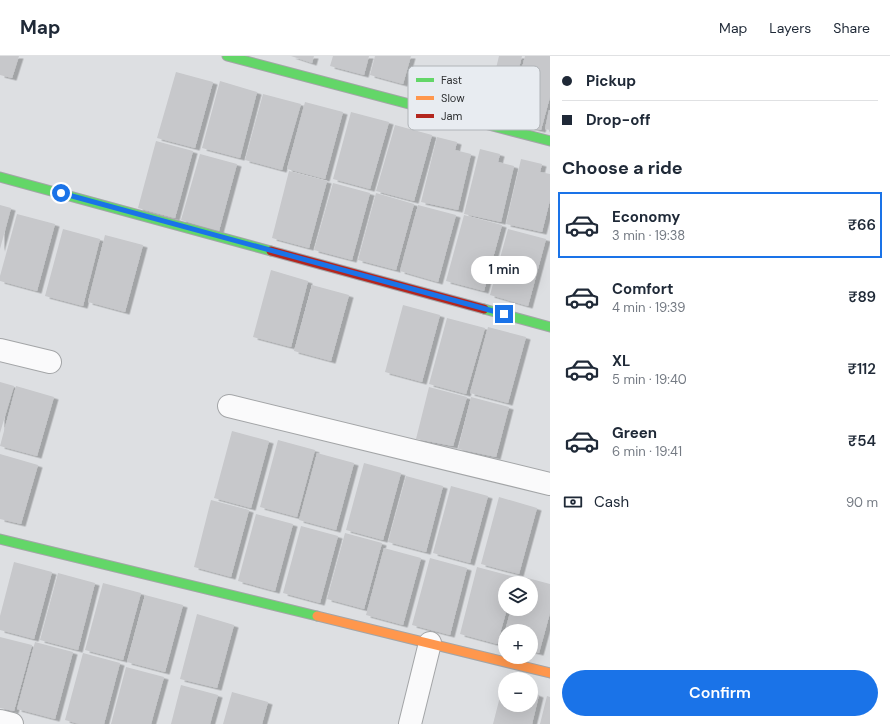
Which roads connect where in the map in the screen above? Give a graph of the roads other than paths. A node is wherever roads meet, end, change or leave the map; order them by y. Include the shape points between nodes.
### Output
1 (228, 56) edge
2 (408, 104) edge
3 (508, 130) edge
4 (550, 141) edge
5 (0, 176) edge
6 (550, 327) edge
7 (0, 350) edge
8 (50, 362) dead end
9 (229, 406) dead end
10 (550, 484) edge
11 (0, 539) edge
12 (430, 643) junction
13 (550, 673) edge
14 (0, 721) edge
15 (12, 724) edge
16 (410, 724) edge

1 - 2 street
3 - 4 street
5 - 6 street
7 - 8 street
9 - 10 street
11 - 12 street
12 - 13 street
12 - 16 street
14 - 15 street

